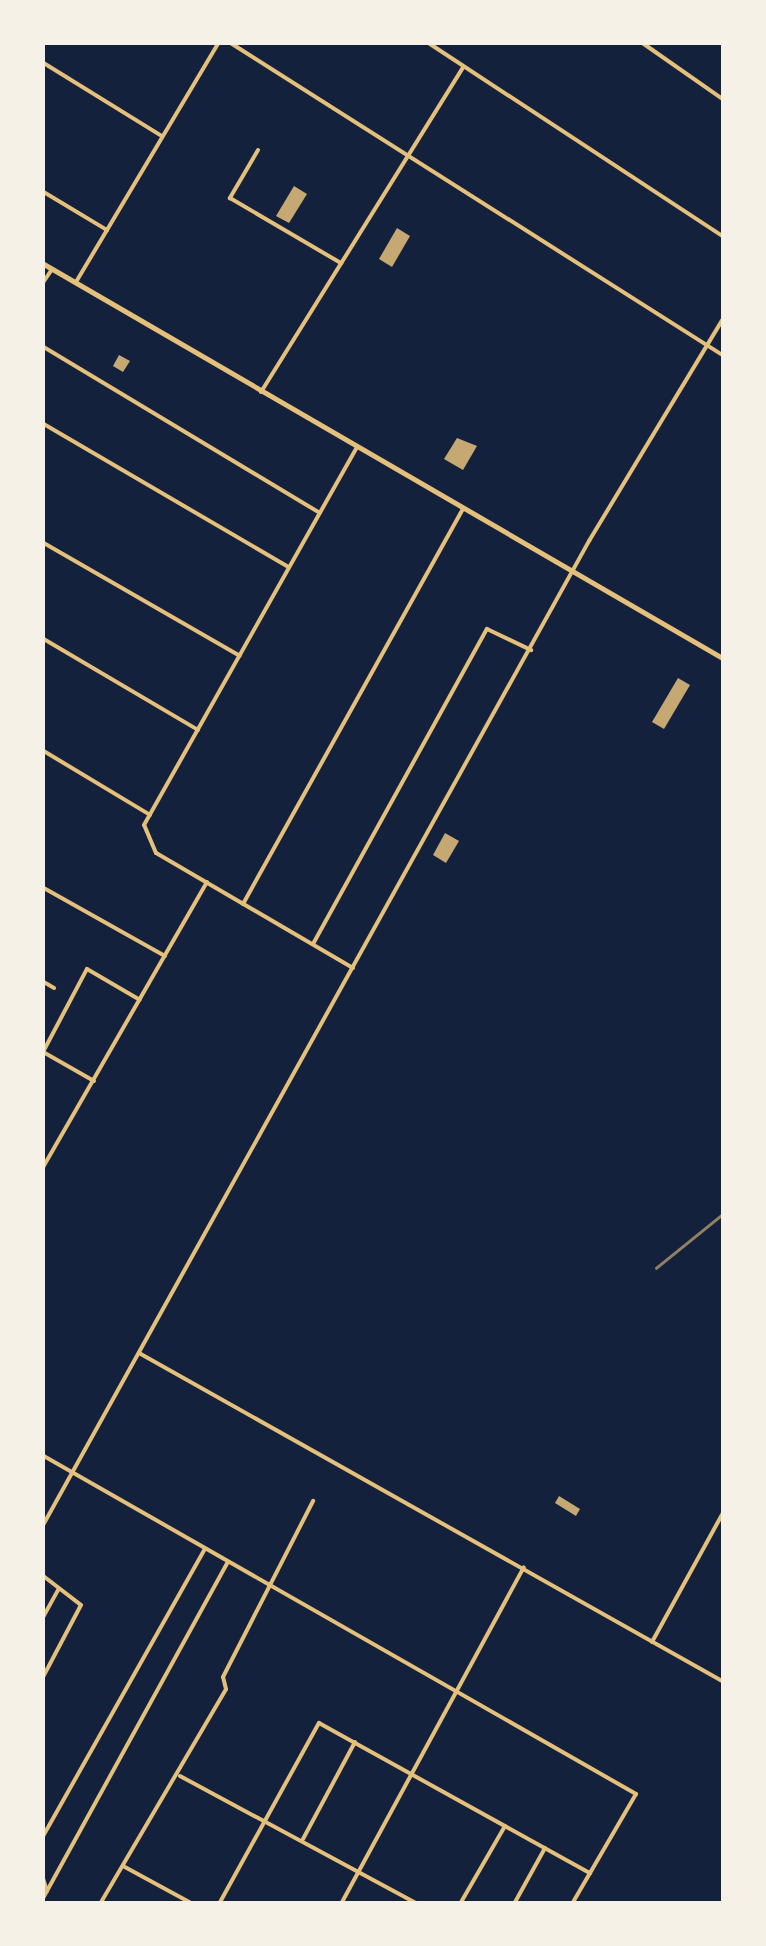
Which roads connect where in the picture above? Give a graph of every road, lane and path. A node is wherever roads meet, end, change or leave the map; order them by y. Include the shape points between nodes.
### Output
1 (219, 42) edge
2 (229, 42) edge
3 (426, 42) edge
4 (640, 42) edge
5 (42, 62) edge
6 (463, 66) junction
7 (724, 100) edge
8 (163, 136) junction
9 (258, 150) dead end
10 (408, 156) junction
11 (42, 191) edge
12 (106, 230) junction
13 (724, 237) edge
14 (42, 263) edge
15 (341, 263) junction
16 (52, 268) junction
17 (76, 282) junction
18 (42, 284) edge
19 (724, 317) edge
20 (706, 344) junction
21 (42, 346) edge
22 (724, 356) edge
23 (261, 392) junction
24 (42, 423) edge
25 (357, 447) junction
26 (463, 508) junction
27 (320, 513) junction
28 (42, 542) edge
29 (288, 567) junction
30 (575, 572) junction
31 (42, 638) edge
32 (531, 650) junction
33 (240, 656) junction
34 (724, 659) edge
35 (198, 730) junction
36 (42, 750) edge
37 (150, 815) junction
38 (207, 882) junction
39 (42, 887) edge
40 (244, 904) junction
41 (313, 944) junction
42 (165, 956) junction
43 (354, 968) junction
44 (42, 982) edge
45 (54, 988) dead end
46 (140, 1000) junction
47 (94, 1080) junction
48 (42, 1168) edge
49 (139, 1353) junction
50 (42, 1455) edge
51 (72, 1472) junction
52 (312, 1501) dead end
53 (724, 1511) edge
54 (42, 1527) edge
55 (205, 1548) junction
56 (228, 1562) junction
57 (524, 1567) junction
58 (42, 1576) edge
59 (270, 1585) junction
60 (60, 1588) junction
61 (42, 1619) edge
62 (652, 1642) junction
63 (42, 1679) edge
64 (724, 1682) edge
65 (456, 1692) junction
66 (355, 1742) junction
67 (412, 1774) junction
68 (179, 1775) junction
69 (264, 1820) junction
70 (505, 1826) junction
71 (42, 1838) edge
72 (303, 1840) junction
73 (545, 1848) junction
74 (123, 1866) junction
75 (360, 1870) junction
76 (590, 1873) junction
77 (42, 1875) edge
78 (47, 1891) junction
79 (42, 1900) edge
80 (100, 1904) edge
81 (193, 1904) edge
82 (219, 1904) edge
83 (341, 1904) edge
84 (418, 1904) edge
85 (460, 1904) edge
86 (514, 1904) edge
87 (572, 1904) edge

1 - 8 street
2 - 10 street
3 - 6 street
4 - 7 street
5 - 8 street
6 - 10 street
6 - 13 street
8 - 12 street
9 - 15 street via 230,198
10 - 15 street
10 - 20 street
11 - 12 street
12 - 17 street
14 - 16 main road
15 - 23 street
16 - 17 main road
16 - 18 street
17 - 23 main road
19 - 20 street
20 - 22 street
20 - 30 street
21 - 27 street
23 - 25 main road
24 - 29 street
25 - 26 main road
25 - 27 street
26 - 30 main road
26 - 40 street
27 - 29 street
28 - 33 street
29 - 33 street
30 - 32 street
30 - 34 main road
31 - 35 street
32 - 41 street via 487,629
32 - 43 street
33 - 35 street
35 - 37 street
36 - 37 street
37 - 38 street via 146,840 156,853
38 - 40 street
38 - 42 street
39 - 42 street
40 - 41 street
41 - 43 street
42 - 46 street
43 - 49 street
44 - 45 street
46 - 47 street
46 - 47 street via 87,969 43,1052
47 - 48 street
49 - 51 street
49 - 57 street
50 - 51 street
51 - 54 street
51 - 55 street
52 - 59 street
53 - 62 street
55 - 56 street
55 - 71 street
56 - 59 street
56 - 78 street
57 - 62 street
57 - 65 street
58 - 60 street
59 - 65 street
59 - 68 street
60 - 61 street
60 - 63 street via 81,1605
62 - 64 street
65 - 67 street
65 - 76 street via 636,1794
66 - 67 street
66 - 69 street via 320,1722
66 - 72 street
67 - 70 street
67 - 75 street
68 - 69 street
68 - 74 street
69 - 72 street
69 - 82 street
70 - 73 street
70 - 85 street
72 - 75 street
73 - 76 street
73 - 86 street
74 - 80 street
74 - 81 street
75 - 83 street
75 - 84 street
76 - 87 street
77 - 78 street
78 - 79 street

